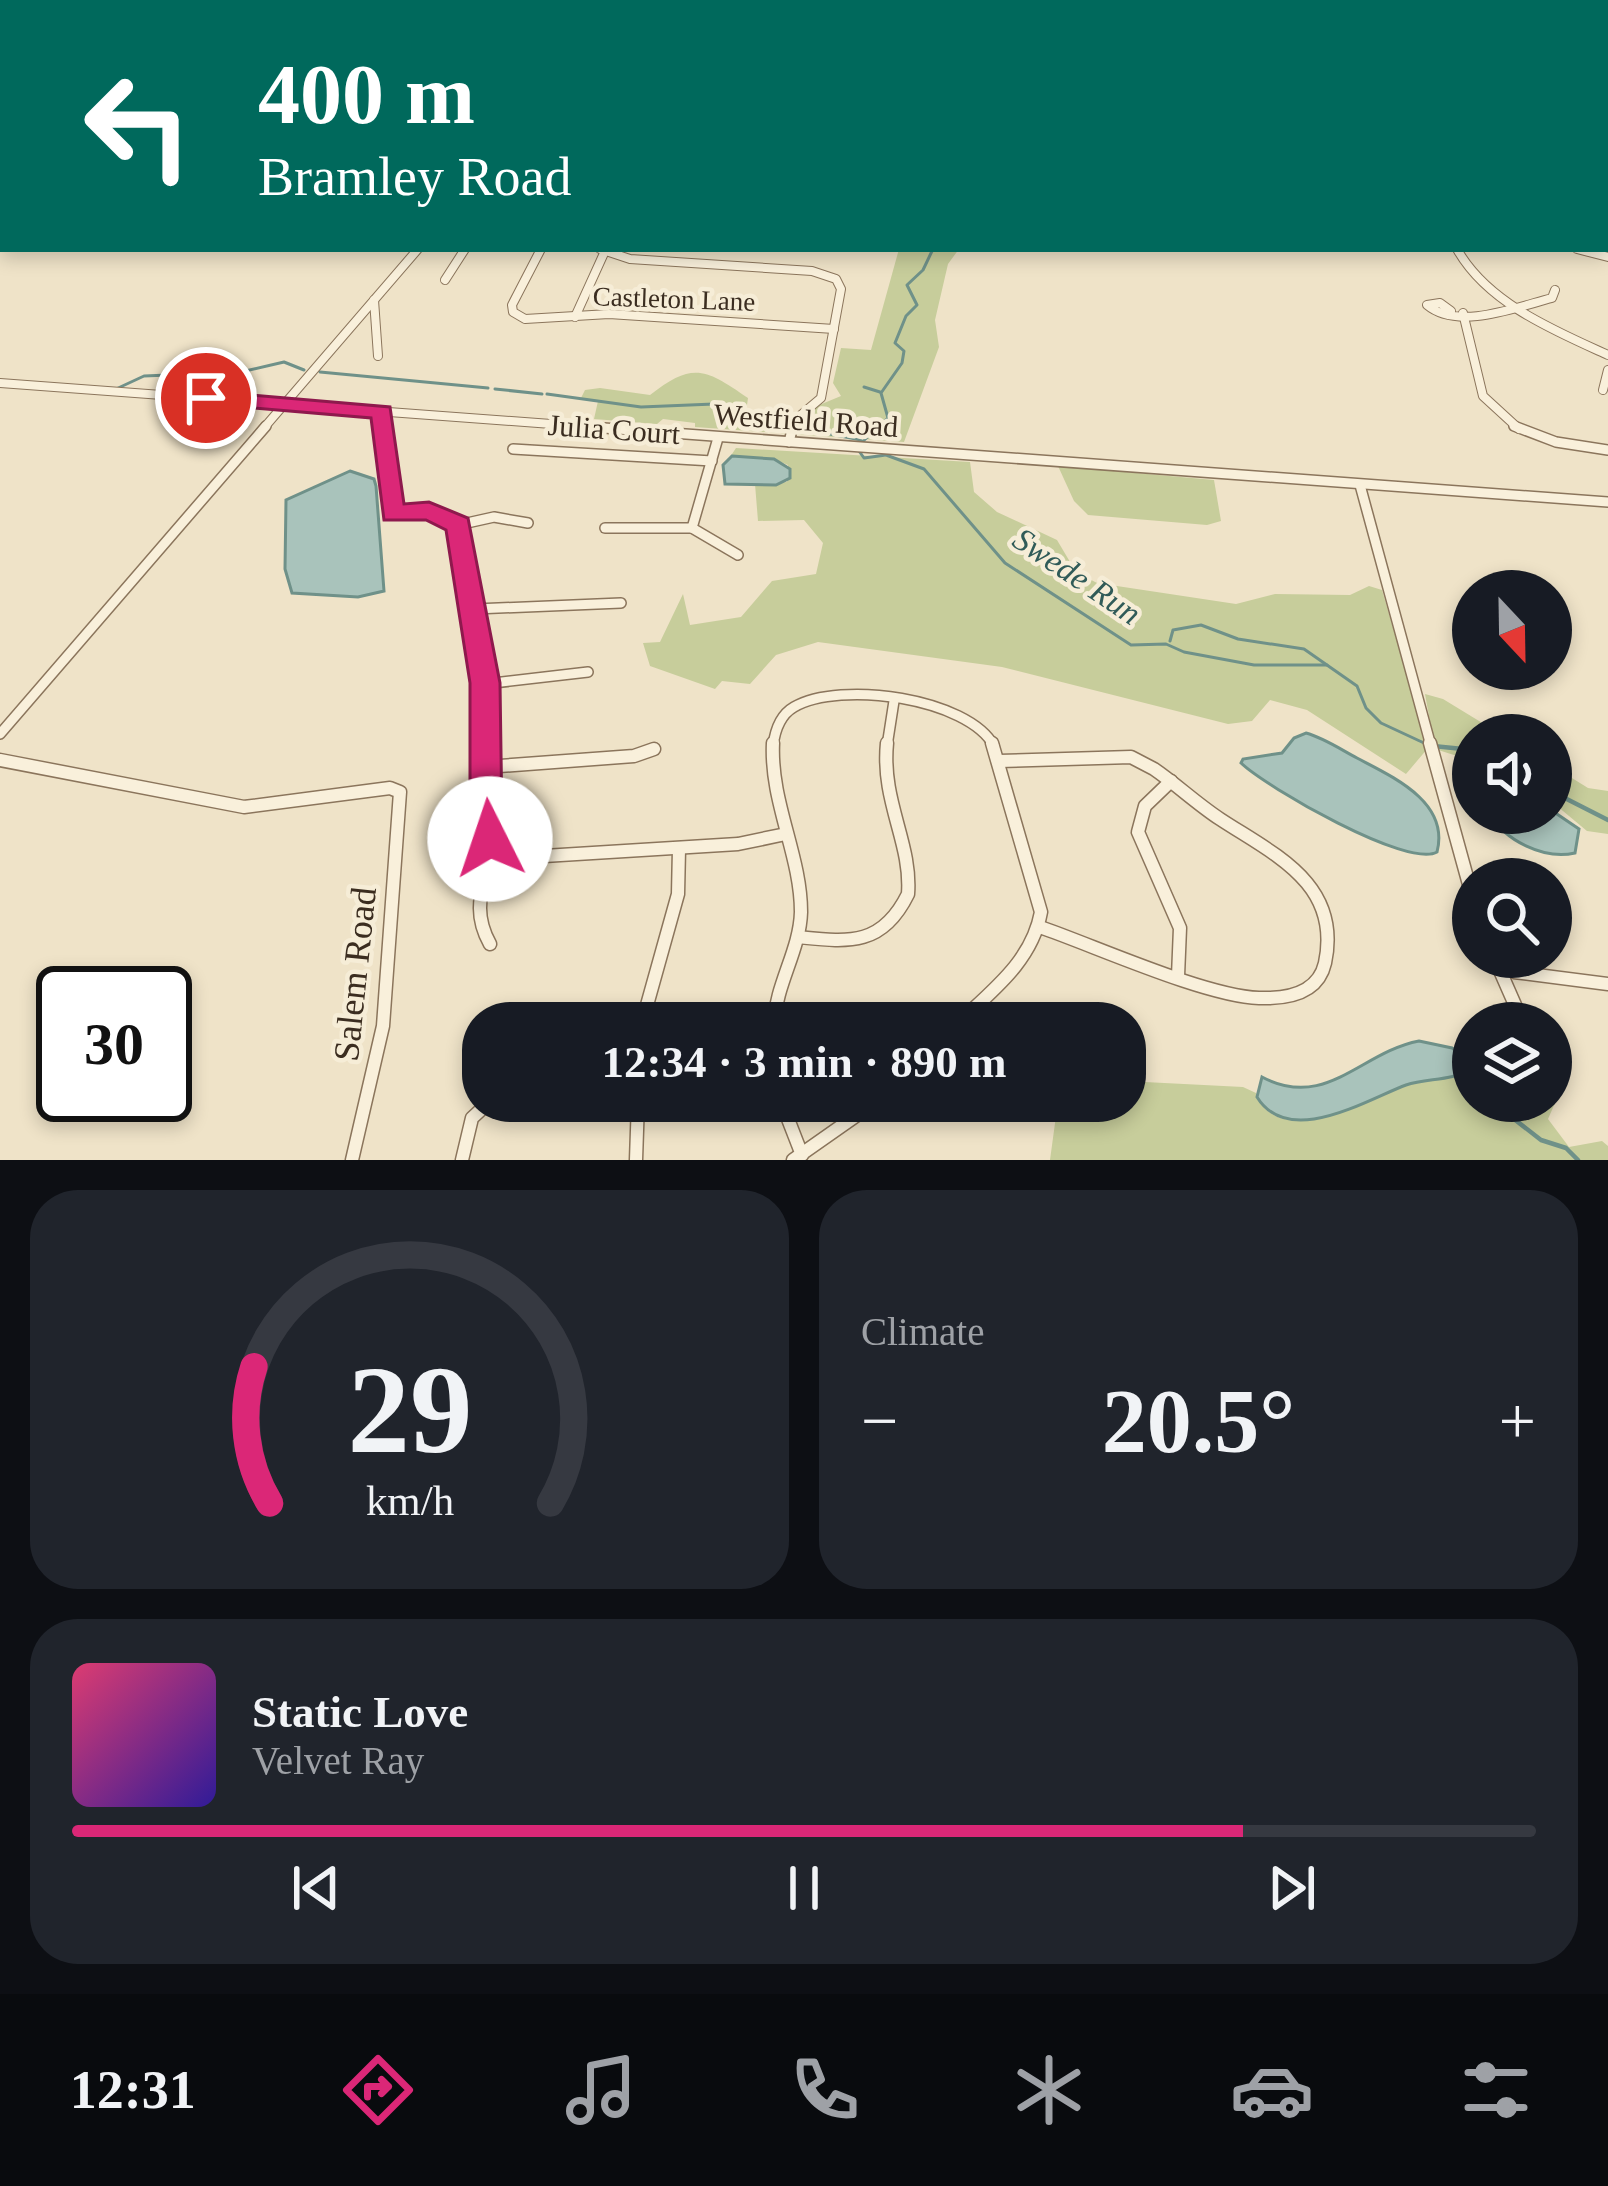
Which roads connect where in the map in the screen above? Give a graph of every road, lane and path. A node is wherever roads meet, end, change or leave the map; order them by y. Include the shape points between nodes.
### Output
1 (415, 252) edge
2 (463, 252) edge
3 (540, 252) edge
4 (601, 252) edge
5 (608, 252) edge
6 (1459, 252) edge
7 (445, 280) dead end
8 (1555, 290) dead end
9 (374, 300) junction
10 (1522, 307) junction
11 (1451, 311) dead end
12 (1463, 314) junction
13 (575, 317) junction
14 (834, 329) junction
15 (1608, 355) edge
16 (378, 356) dead end
17 (1608, 370) edge
18 (0, 383) edge
19 (1603, 390) dead end
20 (282, 404) junction
21 (382, 412) junction
22 (718, 438) junction
23 (789, 442) junction
24 (514, 448) dead end
25 (1608, 450) edge
26 (712, 460) junction
27 (1360, 484) junction
28 (1608, 502) edge
29 (528, 523) dead end
30 (458, 525) junction
31 (605, 528) dead end
32 (692, 529) junction
33 (738, 556) dead end
34 (621, 603) dead end
35 (475, 609) junction
36 (588, 672) dead end
37 (485, 683) junction
38 (893, 701) junction
39 (0, 734) edge
40 (654, 749) dead end
41 (0, 760) edge
42 (999, 761) junction
43 (486, 767) junction
44 (1171, 781) junction
45 (781, 835) junction
46 (679, 849) junction
47 (503, 851) junction
48 (1462, 858) edge
49 (1040, 927) junction
50 (798, 937) junction
51 (490, 944) dead end
52 (1178, 976) junction
53 (1561, 978) edge
54 (1608, 984) edge
55 (645, 1002) edge
56 (773, 1002) edge
57 (979, 1002) edge
58 (471, 1122) edge
59 (637, 1122) edge
60 (787, 1122) edge
61 (847, 1122) edge
62 (798, 1157) edge
63 (352, 1160) edge
64 (462, 1160) edge
65 (636, 1160) edge

1 - 9 street
2 - 7 street
3 - 13 street, Castleton Lane via 512,310 532,320
4 - 13 street
5 - 14 street via 834,277 841,289
6 - 10 street via 1471,272
8 - 10 street
9 - 16 street
9 - 20 street
10 - 12 street
10 - 15 street
11 - 12 street
12 - 25 street via 1492,407 1534,434
13 - 14 street, Castleton Lane
14 - 23 street via 821,398 795,420
17 - 19 street
18 - 20 street, Westfield Road
20 - 21 street, Westfield Road
20 - 39 street
21 - 22 street, Westfield Road
21 - 30 street via 396,515 429,511
22 - 23 street, Westfield Road
22 - 26 street
23 - 27 street, Westfield Road
24 - 26 street, Julia Court
26 - 32 street
27 - 28 street, Westfield Road
27 - 48 street
29 - 30 street via 494,517
30 - 35 street
31 - 32 street
32 - 33 street
34 - 35 street
35 - 37 street
36 - 37 street
37 - 43 street
38 - 42 street via 963,713 986,732
38 - 45 street via 828,694 788,709 775,738
38 - 50 street via 886,787 910,861 908,897 855,943
40 - 43 street
41 - 63 street, Salem Road via 244,807 400,792 383,1026
42 - 44 street via 1131,758
42 - 49 street via 1013,830 1038,889
43 - 47 street via 486,822
44 - 52 street via 1144,806 1138,825 1178,917
44 - 52 street via 1293,866 1316,898 1327,951 1323,973 1293,998 1238,996
45 - 46 street
45 - 50 street via 800,899
46 - 47 street via 528,857
46 - 55 street via 680,901
47 - 51 street via 479,891 480,930
49 - 52 street
49 - 57 street via 1024,957
50 - 56 street
53 - 54 street
58 - 64 street
59 - 65 street
60 - 62 street
61 - 62 street

